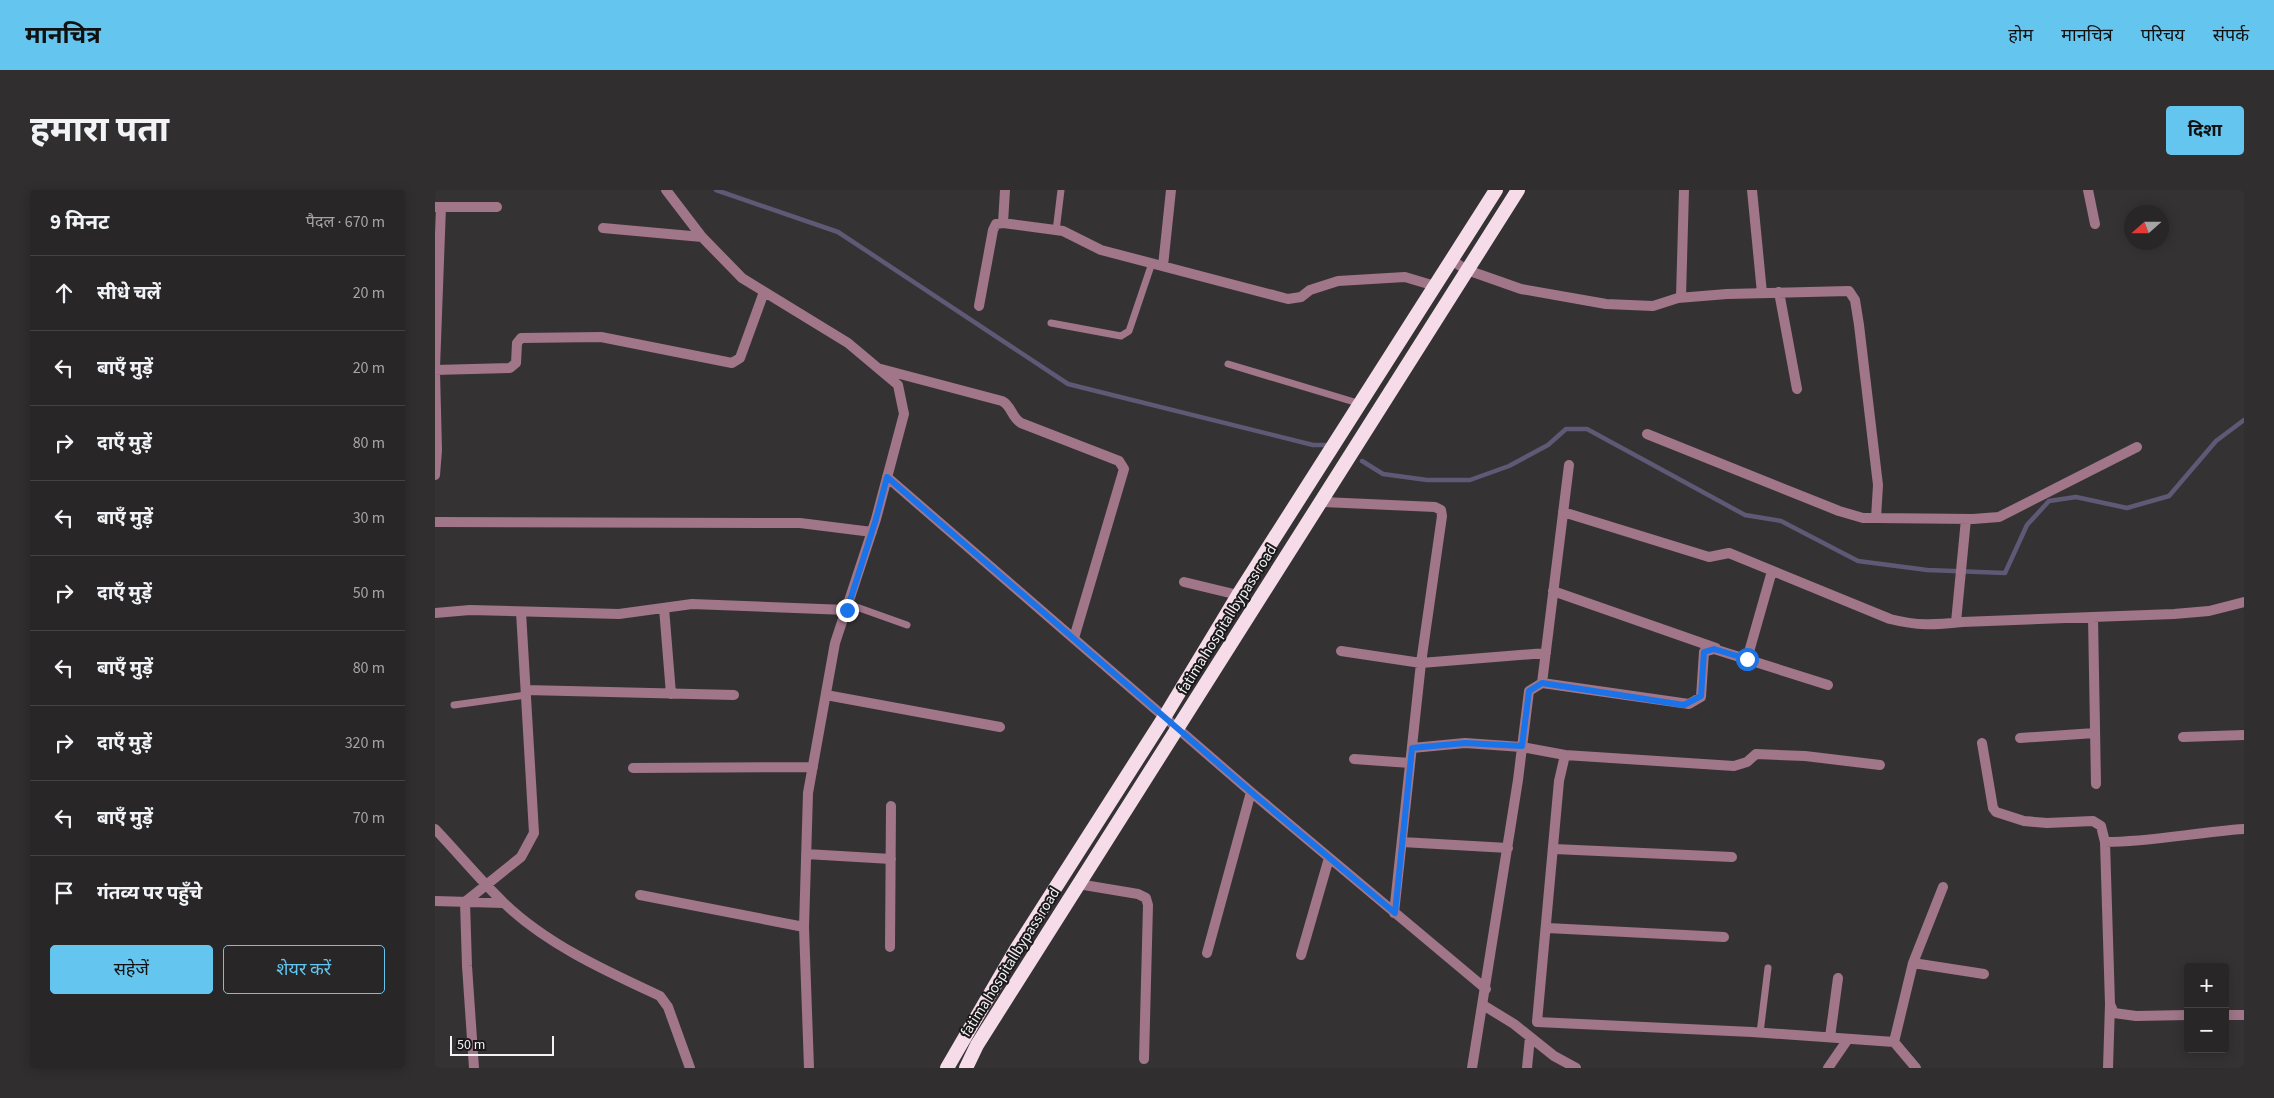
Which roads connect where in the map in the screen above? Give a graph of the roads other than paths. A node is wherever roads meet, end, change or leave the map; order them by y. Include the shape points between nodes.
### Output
1 (666, 190) edge
2 (1005, 190) edge
3 (1061, 190) edge
4 (1171, 190) edge
5 (1496, 190) edge
6 (1518, 190) edge
7 (1684, 190) edge
8 (1752, 190) edge
9 (2088, 190) edge
10 (438, 207) edge
11 (497, 207) dead end
12 (1003, 223) junction
13 (2095, 224) dead end
14 (603, 228) dead end
15 (1056, 230) junction
16 (702, 237) junction
17 (1451, 260) junction
18 (1152, 263) junction
19 (1163, 266) junction
20 (1467, 270) junction
21 (1435, 286) junction
22 (763, 292) junction
23 (1779, 292) junction
24 (1762, 293) junction
25 (1681, 298) junction
26 (979, 306) dead end
27 (1051, 323) dead end
28 (1228, 364) dead end
29 (877, 368) junction
30 (435, 370) edge
31 (1797, 389) dead end
32 (1361, 404) junction
33 (1647, 434) dead end
34 (2137, 446) dead end
35 (1569, 465) dead end
36 (435, 475) edge
37 (887, 477) junction
38 (1323, 502) junction
39 (1563, 512) junction
40 (1876, 518) junction
41 (1966, 519) junction
42 (435, 522) edge
43 (872, 532) junction
44 (1268, 549) junction
45 (1283, 560) junction
46 (1772, 571) junction
47 (1184, 582) dead end
48 (1553, 592) junction
49 (1238, 595) junction
50 (2244, 602) edge
51 (847, 607) junction
52 (664, 608) junction
53 (521, 612) junction
54 (435, 613) edge
55 (2093, 617) junction
56 (1955, 622) junction
57 (907, 625) dead end
58 (1074, 638) junction
59 (1722, 650) junction
60 (1341, 651) dead end
61 (1546, 653) junction
62 (1747, 659) junction
63 (1421, 663) junction
64 (1542, 683) junction
65 (1828, 685) dead end
66 (526, 692) junction
67 (671, 694) junction
68 (733, 695) dead end
69 (826, 695) junction
70 (454, 705) dead end
71 (1165, 716) junction
72 (1000, 728) dead end
73 (1178, 728) junction
74 (2095, 733) junction
75 (2244, 735) edge
76 (2183, 737) dead end
77 (2020, 738) dead end
78 (1983, 743) dead end
79 (1522, 746) junction
80 (1412, 748) junction
81 (1565, 755) junction
82 (1354, 759) dead end
83 (1410, 763) junction
84 (1880, 765) dead end
85 (813, 767) junction
86 (633, 768) dead end
87 (2096, 784) dead end
88 (1251, 792) junction
89 (891, 806) dead end
90 (435, 829) edge
91 (2244, 829) edge
92 (1402, 842) junction
93 (2105, 842) junction
94 (1507, 848) junction
95 (1553, 849) junction
96 (806, 854) junction
97 (1731, 857) dead end
98 (1329, 858) junction
99 (891, 859) junction
100 (486, 883) junction
101 (1078, 884) junction
102 (1943, 887) dead end
103 (640, 895) dead end
104 (435, 901) edge
105 (465, 902) junction
106 (503, 903) junction
107 (1395, 913) junction
108 (804, 927) junction
109 (1547, 928) junction
110 (1724, 937) dead end
111 (890, 947) dead end
112 (1207, 953) dead end
113 (1301, 955) dead end
114 (1913, 963) junction
115 (1767, 968) dead end
116 (1984, 974) dead end
117 (1838, 978) dead end
118 (1486, 989) junction
119 (2110, 1004) junction
120 (1483, 1005) junction
121 (2184, 1015) edge
122 (2229, 1015) edge
123 (2244, 1015) edge
124 (1537, 1022) junction
125 (1760, 1033) junction
126 (1830, 1037) junction
127 (1848, 1038) junction
128 (1534, 1039) junction
129 (1894, 1042) junction
130 (1144, 1059) dead end
131 (474, 1068) edge
132 (690, 1068) edge
133 (809, 1068) edge
134 (947, 1068) edge
135 (966, 1068) edge
136 (1473, 1068) edge
137 (1527, 1068) edge
138 (1576, 1068) edge
139 (1828, 1068) edge
140 (1916, 1068) edge
141 (2108, 1068) edge

1 - 16 street
2 - 12 street
3 - 15 lane
4 - 19 street
5 - 17 highway, fatima hospital bypass road
6 - 20 highway, fatima hospital bypass road
7 - 25 street
8 - 24 street
9 - 13 street
10 - 11 street
10 - 30 street
12 - 15 street
12 - 26 street via 996,224 993,230
14 - 16 street
15 - 18 street via 1101,250
16 - 22 street via 741,278
17 - 20 street
17 - 21 highway, fatima hospital bypass road
18 - 19 street
18 - 27 lane via 1126,334 1121,336
19 - 21 street via 1294,299 1338,281 1405,277
20 - 25 street via 1521,289 1606,304 1653,306
20 - 38 highway, fatima hospital bypass road
21 - 32 highway, fatima hospital bypass road
22 - 29 street via 848,343
22 - 30 street via 740,358 732,362 594,336 521,338 517,343 516,363 510,368
23 - 24 street
23 - 31 street
23 - 40 street via 1849,291 1855,300 1878,485
24 - 25 street
28 - 32 lane
29 - 37 street via 897,385 904,414
29 - 58 street via 1001,401 1010,407 1021,424 1123,464
30 - 36 street
32 - 44 highway, fatima hospital bypass road
33 - 40 street via 1839,511
34 - 41 street via 2012,512 1999,517
35 - 39 street
37 - 43 street
37 - 58 street
38 - 45 highway, fatima hospital bypass road
38 - 63 street via 1435,507 1441,510
39 - 46 street via 1709,557 1729,553
39 - 48 street
40 - 41 street
41 - 56 street
42 - 43 street via 800,523
43 - 51 street
44 - 45 highway
44 - 49 highway, fatima hospital bypass road
45 - 73 highway, fatima hospital bypass road
46 - 56 street via 1890,620 1930,626
46 - 62 street
47 - 49 street
48 - 59 street
48 - 61 street
49 - 71 highway, fatima hospital bypass road
50 - 55 street via 2209,611
51 - 52 street via 692,604
51 - 57 lane
51 - 69 street via 835,643
52 - 53 street via 619,614
52 - 67 street
53 - 54 street via 470,610
53 - 66 street
55 - 56 street
55 - 74 street
58 - 71 street
59 - 62 street
59 - 64 street via 1704,652 1701,696 1689,704
60 - 63 street
61 - 63 street
61 - 64 street
62 - 65 street
63 - 80 street
64 - 79 street via 1529,691
66 - 67 street
66 - 70 lane
66 - 100 street via 534,833 521,857
67 - 68 street
69 - 72 street
69 - 85 street
71 - 73 street
71 - 134 highway, fatima hospital bypass road via 1015,951
73 - 88 street
73 - 101 highway, fatima hospital bypass road
74 - 77 street
74 - 87 street
75 - 76 street
78 - 93 street via 1996,812 2037,822 2093,821 2101,826
79 - 80 street via 1465,743
79 - 81 street
79 - 94 street
80 - 83 street
81 - 84 street via 1734,766 1747,762 1756,754
81 - 95 street via 1559,781
82 - 83 street
83 - 92 street
85 - 86 street
85 - 96 street via 808,793
88 - 98 street
88 - 112 street
89 - 99 street
90 - 100 street
91 - 93 street via 2204,831 2133,842
92 - 94 street
92 - 107 street
93 - 119 street
94 - 118 street
95 - 97 street
95 - 109 street
96 - 99 street
96 - 108 street
98 - 107 street
98 - 113 street
99 - 111 street
100 - 105 street
100 - 106 street
101 - 130 street via 1146,898
101 - 135 highway, fatima hospital bypass road via 977,1045
102 - 114 street
103 - 108 street
104 - 105 street
105 - 106 street
105 - 131 street
106 - 132 street via 557,943 660,996 668,1007
107 - 118 street
108 - 133 street
109 - 110 street
109 - 124 street
114 - 116 street
114 - 129 street
115 - 125 lane
117 - 126 street
118 - 120 street
119 - 121 street via 2114,1013
119 - 141 street
120 - 128 street
120 - 136 street
122 - 123 street
124 - 125 street
124 - 128 street
125 - 126 street
126 - 127 street
127 - 129 street
127 - 139 street
128 - 137 street
128 - 138 street via 1554,1056
129 - 140 street

